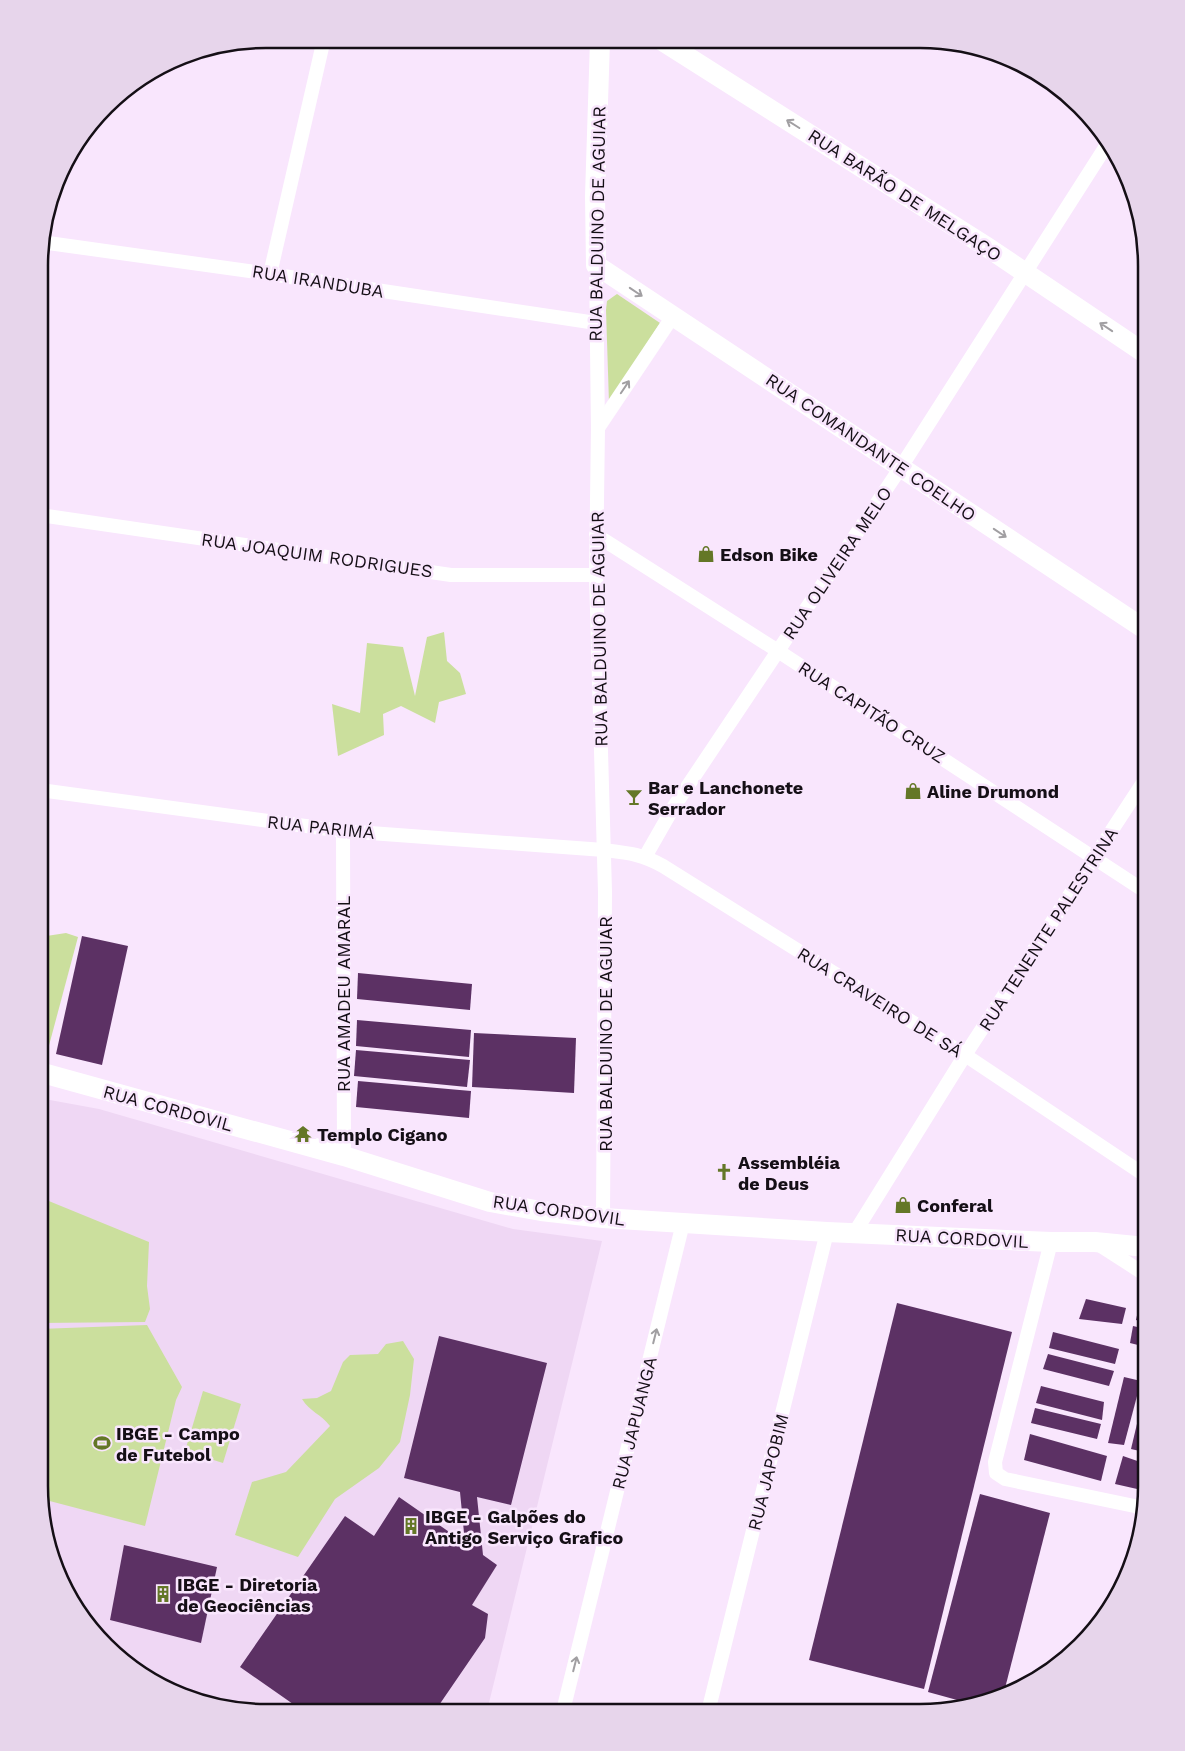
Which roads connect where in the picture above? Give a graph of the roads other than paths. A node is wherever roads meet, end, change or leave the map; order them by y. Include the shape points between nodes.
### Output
1 (322, 48) edge
2 (600, 48) edge
3 (674, 48) edge
4 (1104, 149) edge
5 (49, 243) edge
6 (596, 265) junction
7 (1026, 273) junction
8 (270, 274) junction
9 (673, 316) junction
10 (596, 323) junction
11 (1138, 349) edge
12 (598, 428) junction
13 (901, 467) junction
14 (48, 516) edge
15 (596, 535) junction
16 (596, 575) junction
17 (1138, 625) edge
18 (778, 651) junction
19 (48, 791) edge
20 (1138, 791) edge
21 (343, 831) junction
22 (604, 850) junction
23 (645, 856) junction
24 (1095, 858) junction
25 (1138, 887) edge
26 (965, 1055) junction
27 (48, 1074) edge
28 (344, 1156) junction
29 (1138, 1171) edge
30 (604, 1218) junction
31 (683, 1223) junction
32 (827, 1232) junction
33 (855, 1232) junction
34 (1051, 1242) junction
35 (1096, 1242) junction
36 (1138, 1246) edge
37 (1138, 1270) edge
38 (1137, 1506) edge
39 (565, 1704) edge
40 (710, 1704) edge

1 - 8 street
2 - 6 street, RUA BALDUINO DE AGUIAR
7 -> 3 street, RUA BARÃO DE MELGAÇO
4 - 7 street, RUA OLIVEIRA MELO
5 - 8 street, RUA IRANDUBA
6 -> 9 street, RUA COMANDANTE COELHO
6 - 10 street, RUA BALDUINO DE AGUIAR
11 -> 7 street, RUA BARÃO DE MELGAÇO
7 - 13 street, RUA OLIVEIRA MELO
8 - 10 street, RUA IRANDUBA
12 -> 9 street
9 - 13 street, RUA COMANDANTE COELHO
10 - 12 street, RUA BALDUINO DE AGUIAR
12 - 15 street, RUA BALDUINO DE AGUIAR
13 -> 17 street, RUA COMANDANTE COELHO
13 - 18 street, RUA OLIVEIRA MELO
14 - 16 street, RUA JOAQUIM RODRIGUES via 451,575
15 - 16 street, RUA BALDUINO DE AGUIAR
15 - 18 street, RUA CAPITÃO CRUZ
16 - 22 street, RUA BALDUINO DE AGUIAR
18 - 23 street, RUA OLIVEIRA MELO via 673,808
18 - 24 street, RUA CAPITÃO CRUZ
19 - 21 street, RUA PARIMÁ
20 - 24 street, RUA TENENTE PALESTRINA
21 - 22 street, RUA PARIMÁ
21 - 28 street, RUA AMADEU AMARAL
22 - 23 street, RUA CRAVEIRO DE SÁ
22 - 30 street, RUA BALDUINO DE AGUIAR
23 - 26 street, RUA CRAVEIRO DE SÁ
24 - 25 street, RUA CAPITÃO CRUZ
24 - 26 street, RUA TENENTE PALESTRINA
26 - 29 street, RUA CRAVEIRO DE SÁ
26 - 33 street, RUA TENENTE PALESTRINA
27 - 28 street, RUA CORDOVIL
28 - 30 street, RUA CORDOVIL via 490,1202
30 - 31 street, RUA CORDOVIL
31 - 32 street, RUA CORDOVIL
39 -> 31 street, RUA JAPUANGA
32 - 33 street, RUA CORDOVIL
32 - 40 street, RUA JAPOBIM
33 - 34 street, RUA CORDOVIL
34 - 35 street, RUA CORDOVIL
34 - 38 street via 995,1462 996,1473 1005,1479
35 - 36 street, RUA CORDOVIL
35 - 37 street

